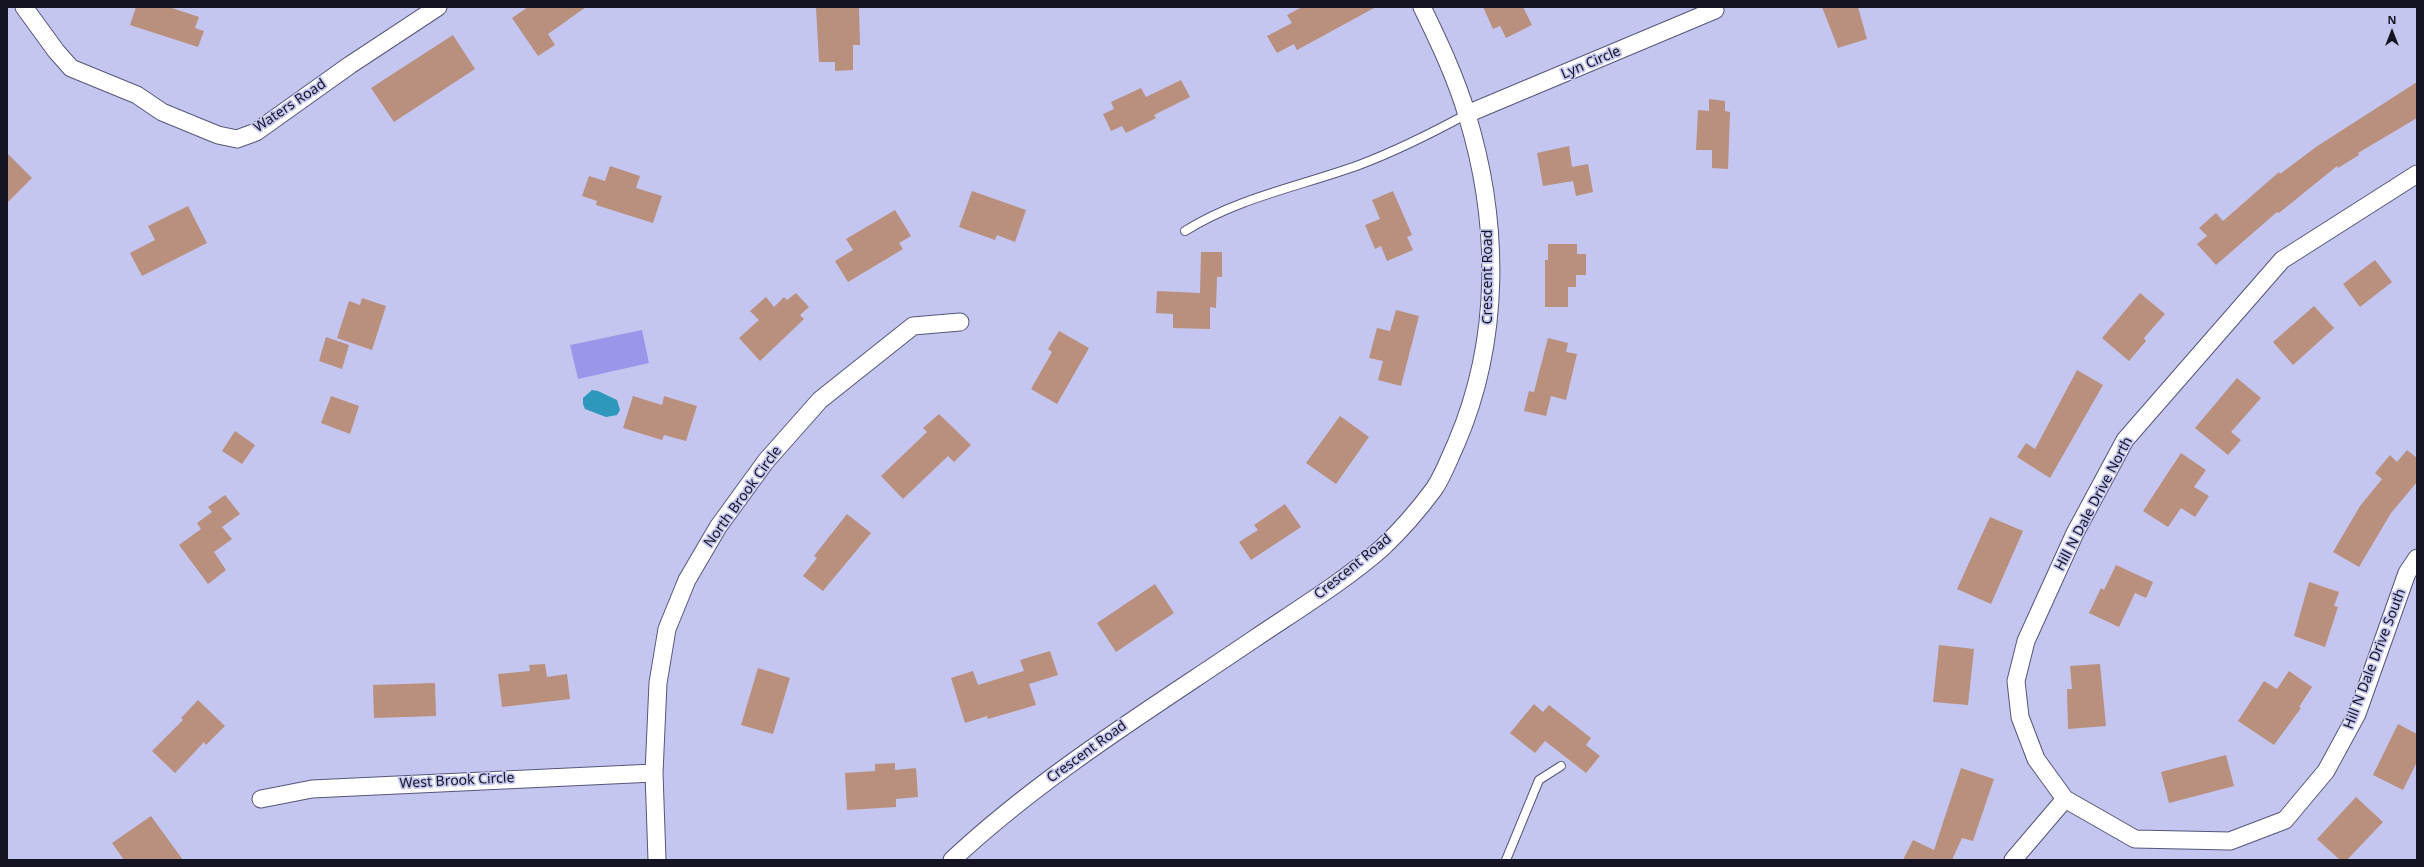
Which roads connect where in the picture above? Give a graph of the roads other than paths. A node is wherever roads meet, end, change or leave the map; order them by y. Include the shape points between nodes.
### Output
1 (24, 7) edge
2 (438, 7) edge
3 (1422, 7) edge
4 (1715, 10) dead end
5 (1467, 114) junction
6 (2417, 174) edge
7 (1185, 231) dead end
8 (960, 322) dead end
9 (2417, 558) edge
10 (2412, 576) edge
11 (1561, 766) dead end
12 (654, 772) junction
13 (2065, 799) junction
14 (261, 800) dead end
15 (657, 860) edge
16 (952, 860) edge
17 (1506, 860) edge
18 (2013, 860) edge

1 - 2 street, Waters Road via 71,68 137,95 162,112 218,135 237,139 256,132 350,65
3 - 5 street, Crescent Road via 1447,61
4 - 5 street, Lyn Circle
5 - 7 lane via 1359,165 1272,193 1202,220
5 - 16 street, Crescent Road via 1480,168 1490,233 1491,294 1488,334 1471,405 1435,488 1383,546 1341,580 1093,746 995,820
6 - 13 street, Hill N Dale Drive North via 2282,260 2125,440 2075,533 2030,634 2016,681 2020,717 2036,759
8 - 12 street, North Brook Circle via 913,326 820,400 766,460 718,527 687,580 667,630 658,683
9 - 10 street, Hill N Dale Drive South
10 - 13 street, Hill N Dale Drive South via 2357,714 2326,771 2285,820 2230,841 2135,839
11 - 17 lane via 1539,780
12 - 14 street, West Brook Circle via 312,789
12 - 15 street, North Brook Circle
13 - 18 street

